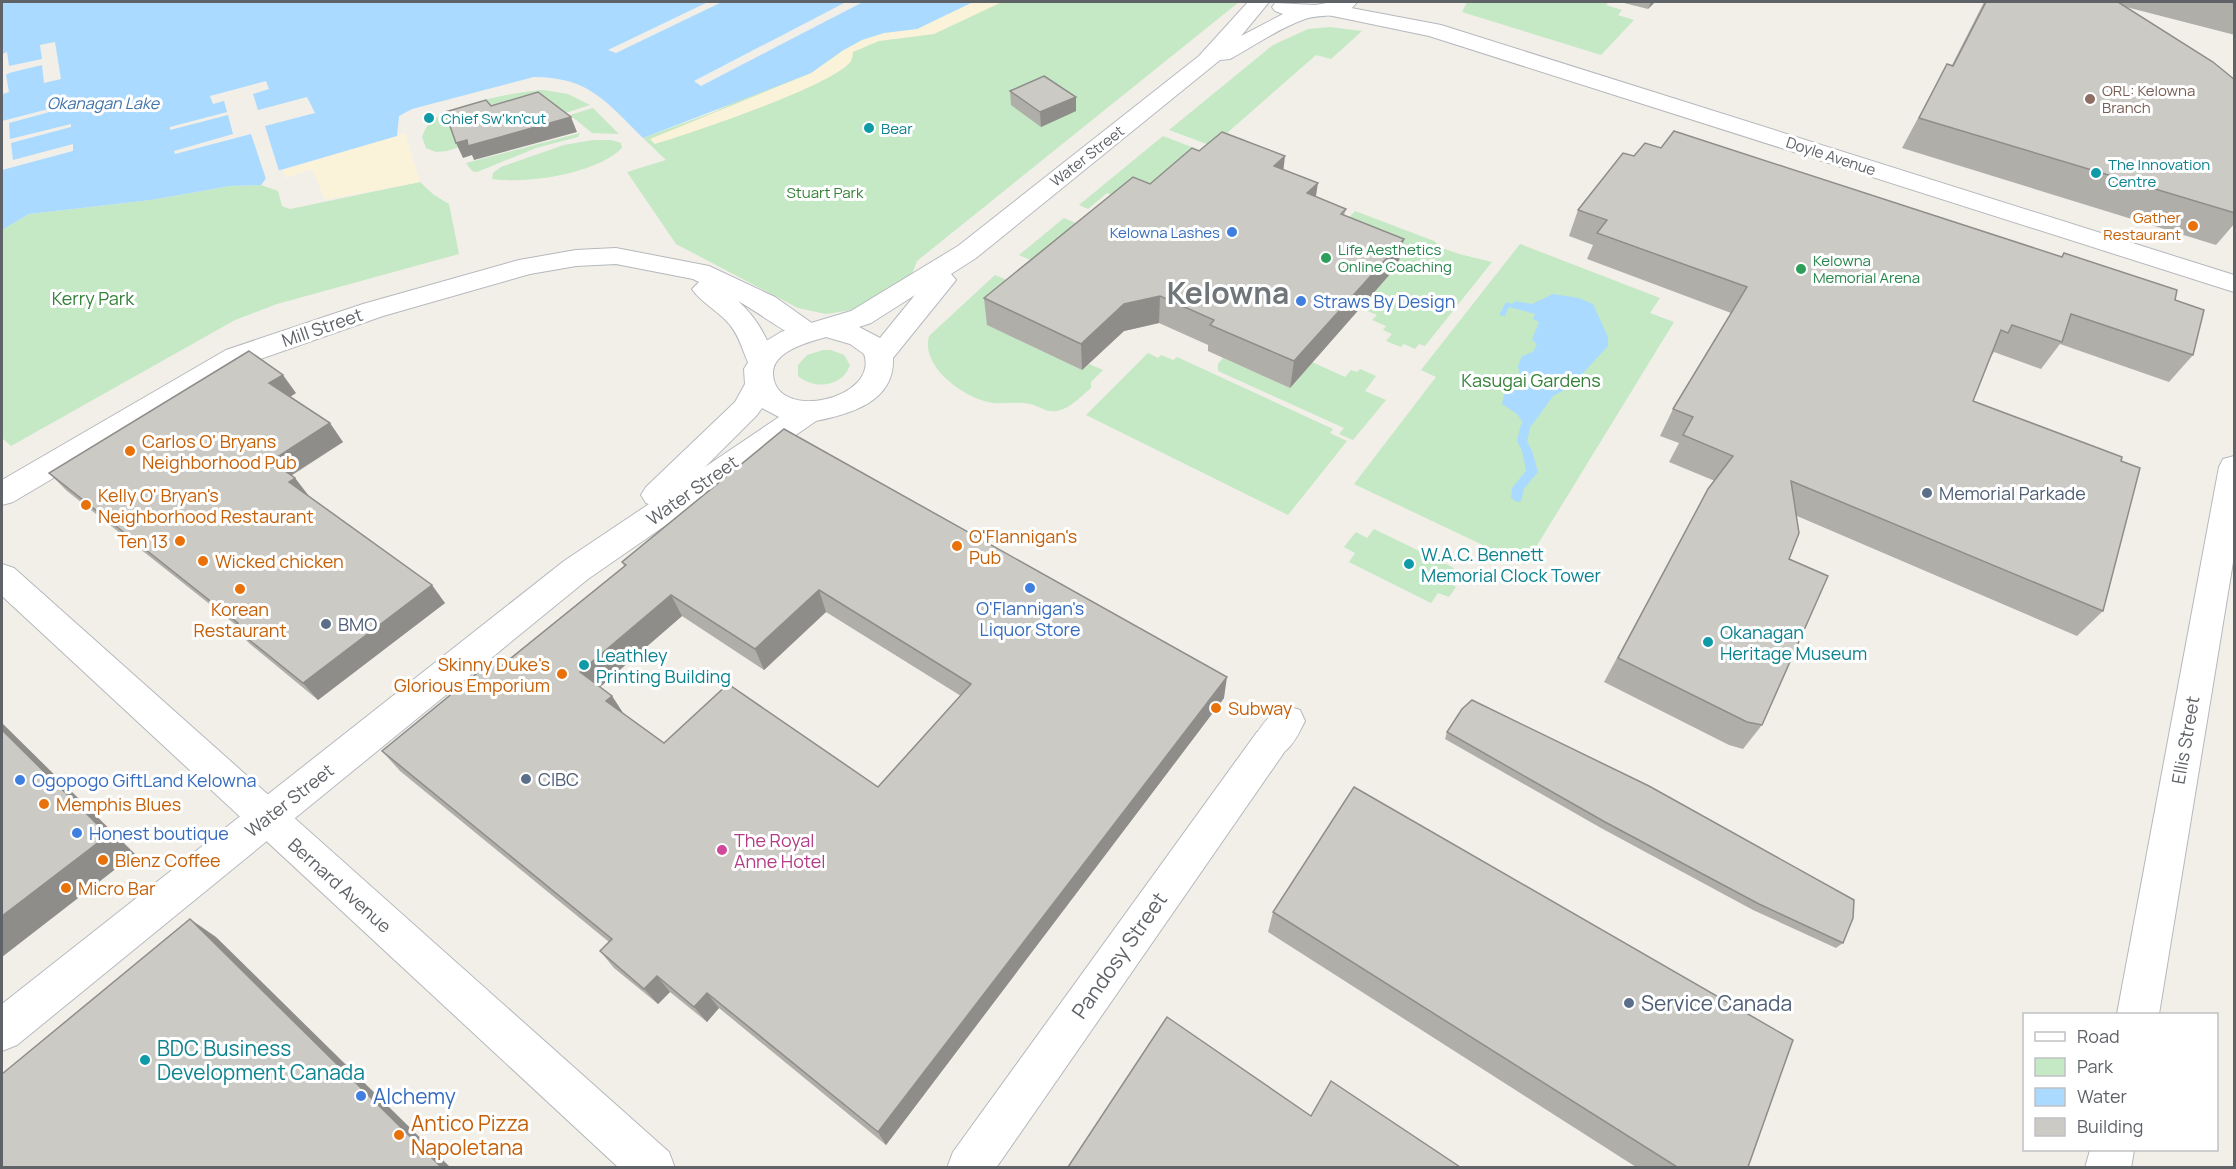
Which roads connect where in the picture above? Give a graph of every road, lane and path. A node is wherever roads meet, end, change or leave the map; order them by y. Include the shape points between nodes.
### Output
1 (1259, 2) edge
2 (1272, 2) edge
3 (1372, 2) edge
4 (1339, 6) edge
5 (1304, 11) junction
6 (1427, 28) junction
7 (1207, 61) junction
8 (967, 252) junction
9 (675, 266) junction
10 (2235, 284) edge
11 (816, 330) junction
12 (879, 357) junction
13 (759, 373) junction
14 (808, 412) junction
15 (2235, 467) edge
16 (2, 494) edge
17 (576, 570) junction
18 (2, 577) edge
19 (1279, 732) dead end
20 (266, 818) junction
21 (2138, 1013) edge
22 (2, 1030) edge
23 (2112, 1151) edge
24 (653, 1167) edge
25 (969, 1167) edge
26 (2108, 1167) edge

1 - 7 street, Water Street
2 - 5 street
3 - 6 street, Doyle Avenue
4 - 5 street, Doyle Avenue
4 - 6 street, Doyle Avenue
5 - 7 street, Water Street
6 - 10 street, Doyle Avenue
7 - 8 street, Water Street
8 - 11 street, Water Street via 861,317
8 - 12 street, Water Street
9 - 11 street, Mill Street via 700,272
9 - 13 street via 741,318 752,334
9 - 16 street, Mill Street via 616,256 576,258 528,266 373,310 230,360
11 - 12 street via 858,335 871,344
11 - 13 street via 787,338 771,348
12 - 14 street via 880,371 870,387 852,402
13 - 14 street via 764,396 791,410
13 - 17 street, Water Street via 747,408
14 - 17 street, Water Street
15 - 21 street, Ellis Street
17 - 20 street, Water Street
18 - 20 street, Bernard Avenue
19 - 25 street, Pandosy Street
20 - 22 street, Water Street
20 - 24 street, Bernard Avenue
23 - 26 street

